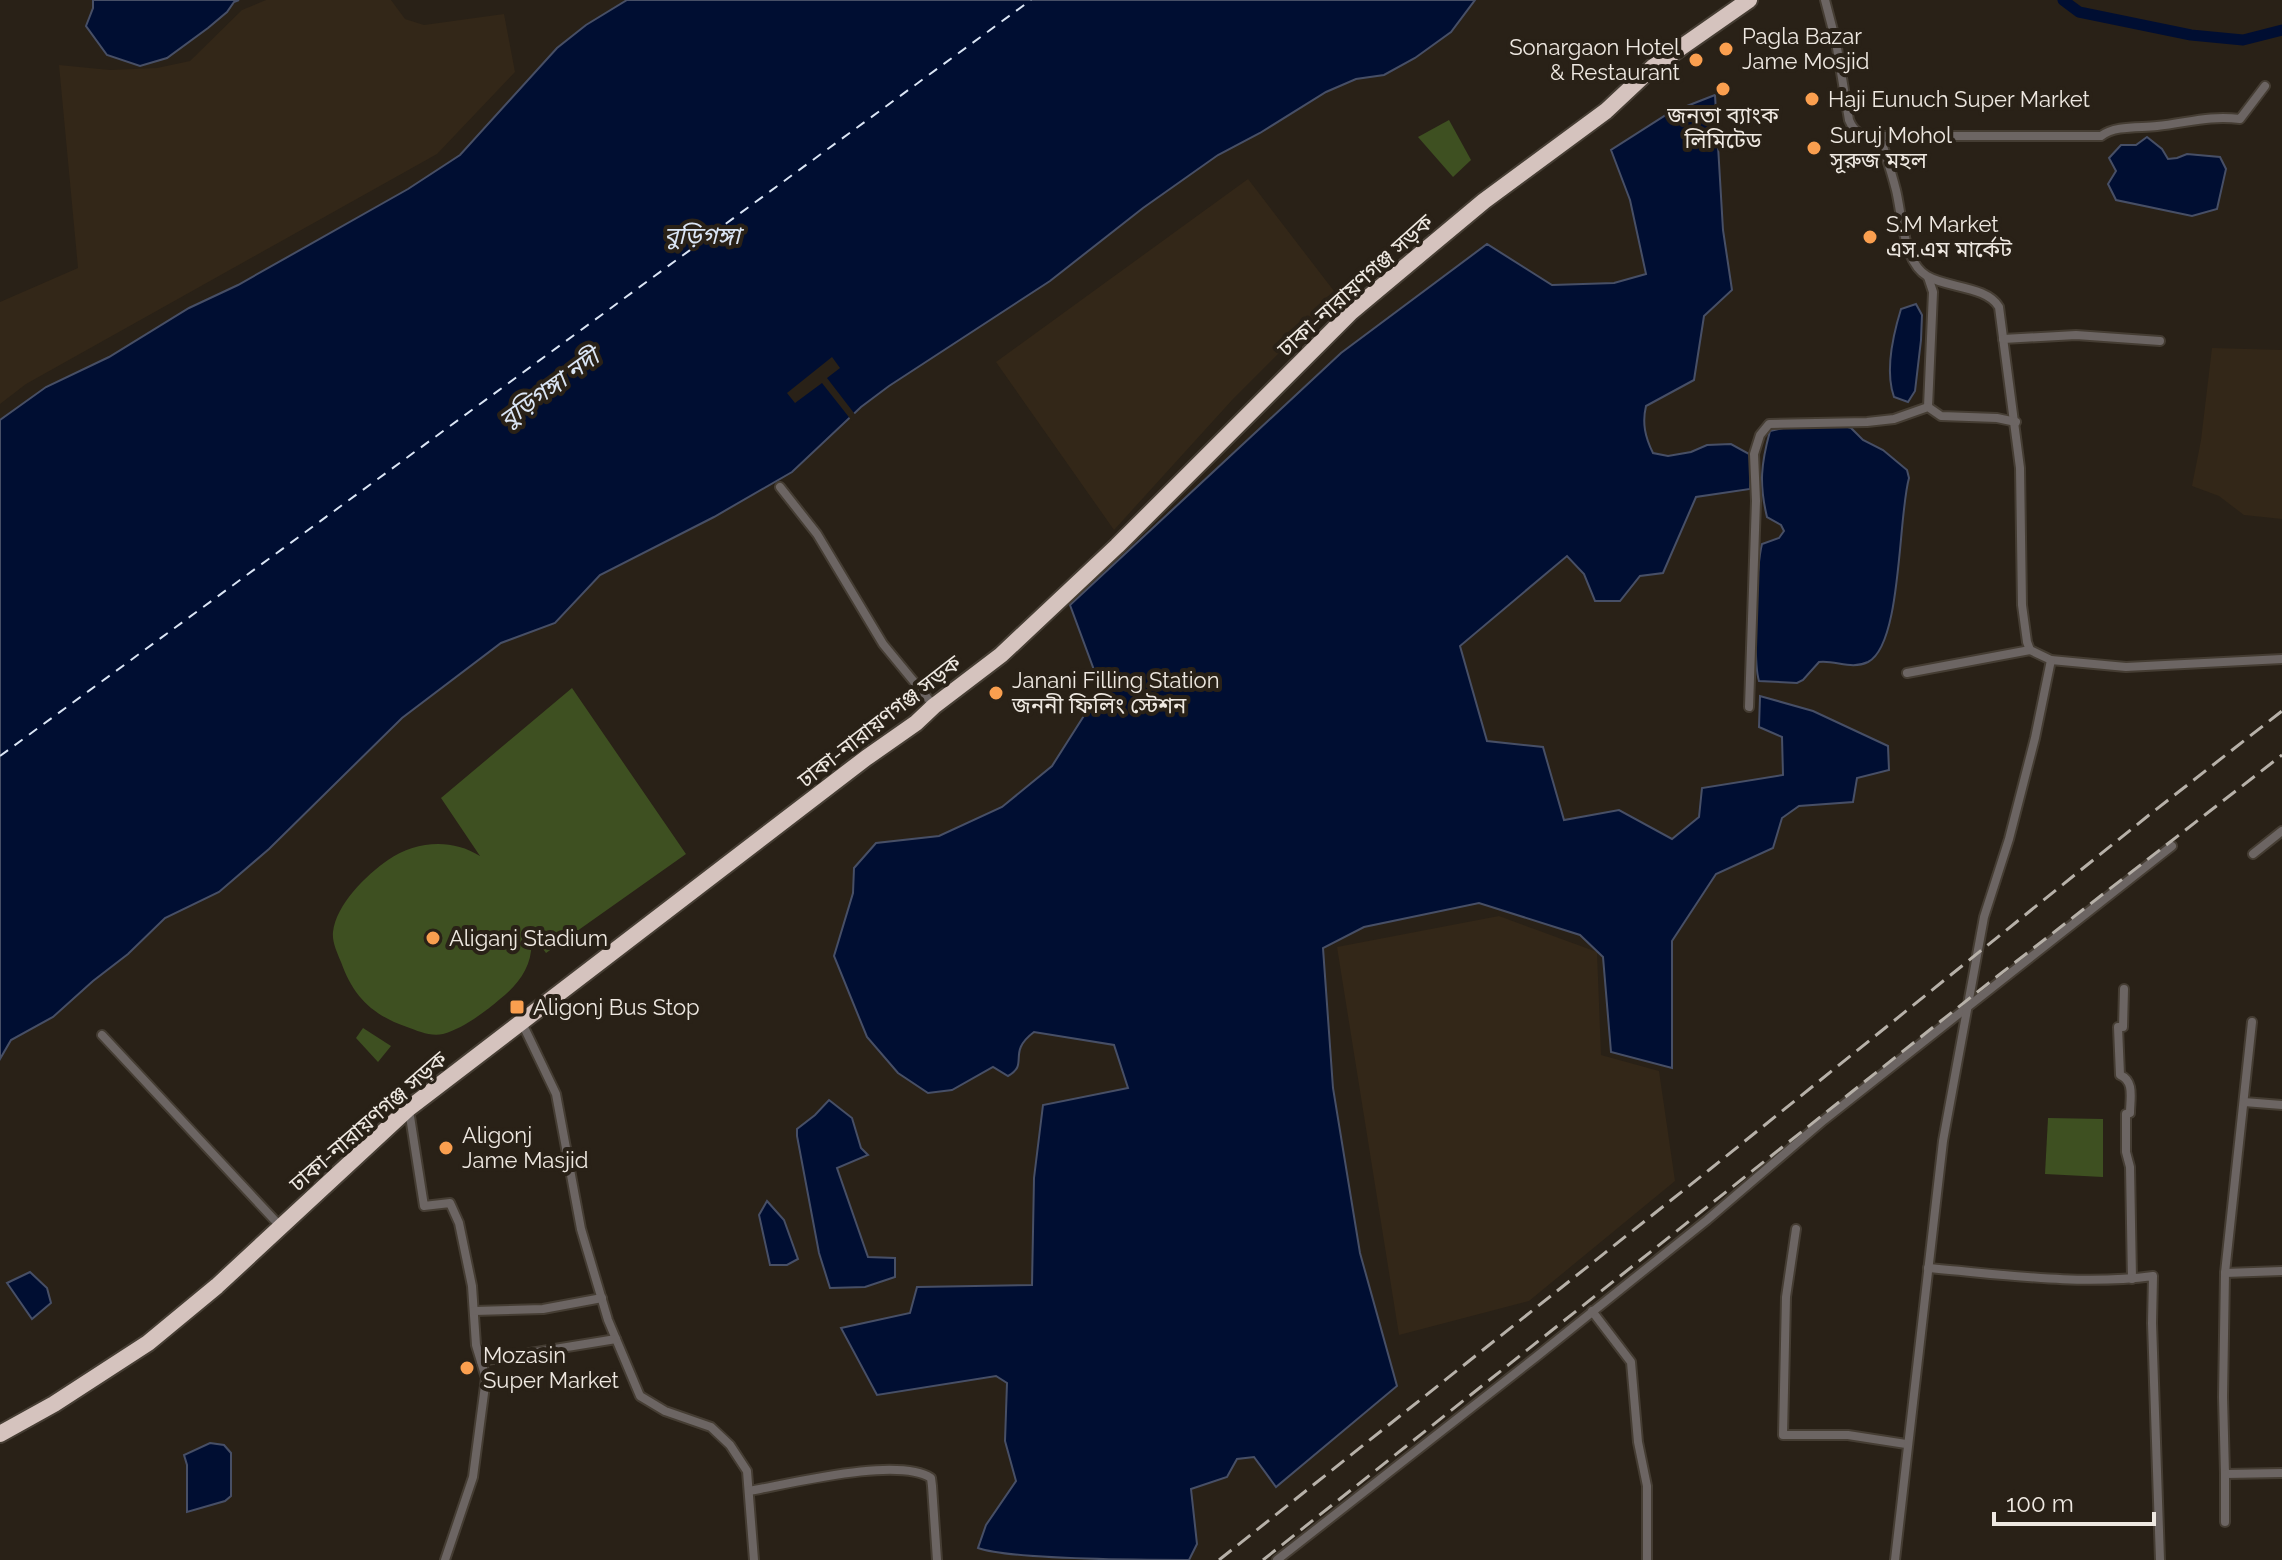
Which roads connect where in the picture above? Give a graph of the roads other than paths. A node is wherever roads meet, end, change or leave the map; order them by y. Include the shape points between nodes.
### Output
1 (1749, 0) edge
2 (1825, 0) edge
3 (2265, 86) dead end
4 (1878, 136) junction
5 (1928, 277) junction
6 (2003, 339) junction
7 (2160, 341) dead end
8 (1928, 407) junction
9 (2016, 422) junction
10 (780, 487) dead end
11 (2030, 650) junction
12 (2282, 659) edge
13 (2051, 660) junction
14 (1907, 673) dead end
15 (934, 706) junction
16 (1749, 707) dead end
17 (2282, 831) edge
18 (2172, 846) dead end
19 (2253, 854) dead end
20 (2124, 989) dead end
21 (1969, 1007) junction
22 (2252, 1022) dead end
23 (522, 1023) junction
24 (102, 1035) dead end
25 (2244, 1102) junction
26 (2282, 1105) edge
27 (408, 1109) junction
28 (281, 1227) junction
29 (1796, 1229) dead end
30 (1928, 1268) junction
31 (2282, 1271) edge
32 (2225, 1273) junction
33 (2132, 1279) junction
34 (602, 1298) junction
35 (474, 1311) junction
36 (1592, 1311) junction
37 (616, 1339) junction
38 (481, 1361) junction
39 (0, 1434) edge
40 (1906, 1444) junction
41 (2282, 1473) edge
42 (2225, 1474) junction
43 (749, 1491) junction
44 (2225, 1522) dead end
45 (445, 1560) edge
46 (754, 1560) edge
47 (937, 1560) edge
48 (1277, 1560) edge
49 (1647, 1560) edge
50 (1895, 1560) edge
51 (2160, 1560) edge

1 - 15 highway, ঢাকা-নারায়ণগঞ্জ সড়ক via 1653,67 1606,111 1484,201 1351,312 1106,556 1001,655
2 - 4 street via 1853,130
3 - 4 street via 2240,119 2195,119 2109,130 2101,136
4 - 5 street via 1906,239 1914,261
5 - 6 street via 1994,298
5 - 8 street via 1933,292
6 - 7 street via 2076,335
6 - 9 street
8 - 9 street via 1941,416
8 - 16 street via 1867,422 1769,424 1760,435 1754,454
9 - 11 street via 2022,605
10 - 15 street via 817,534 883,644
11 - 13 street
11 - 14 street
12 - 13 street via 2126,667
13 - 21 street via 2009,839 1984,917
15 - 23 highway, ঢাকা-নারায়ণগঞ্জ সড়ক
17 - 19 street
18 - 21 street
20 - 33 street via 2118,1049 2120,1075 2130,1082 2126,1152
21 - 30 street via 1943,1141
21 - 36 street
22 - 25 street
23 - 27 highway, ঢাকা-নারায়ণগঞ্জ সড়ক
23 - 34 street via 556,1094 581,1229
24 - 28 street
25 - 26 street
25 - 32 street
27 - 28 highway, ঢাকা-নারায়ণগঞ্জ সড়ক
27 - 35 street via 424,1206 450,1203 459,1223
28 - 39 highway, ঢাকা-নারায়ণগঞ্জ সড়ক via 148,1343
29 - 40 street via 1786,1297 1783,1435 1848,1435
30 - 33 street
30 - 40 street
31 - 32 street
32 - 42 street
33 - 51 street via 2153,1276
34 - 35 street via 543,1309
34 - 37 street
35 - 38 street
36 - 48 street
36 - 49 street via 1631,1362 1647,1486
37 - 38 street
37 - 43 street via 640,1396 711,1427 747,1471
38 - 45 street via 486,1378 473,1477
40 - 50 street
41 - 42 street
42 - 44 street
43 - 46 street
43 - 47 street via 845,1473 923,1473 931,1478

